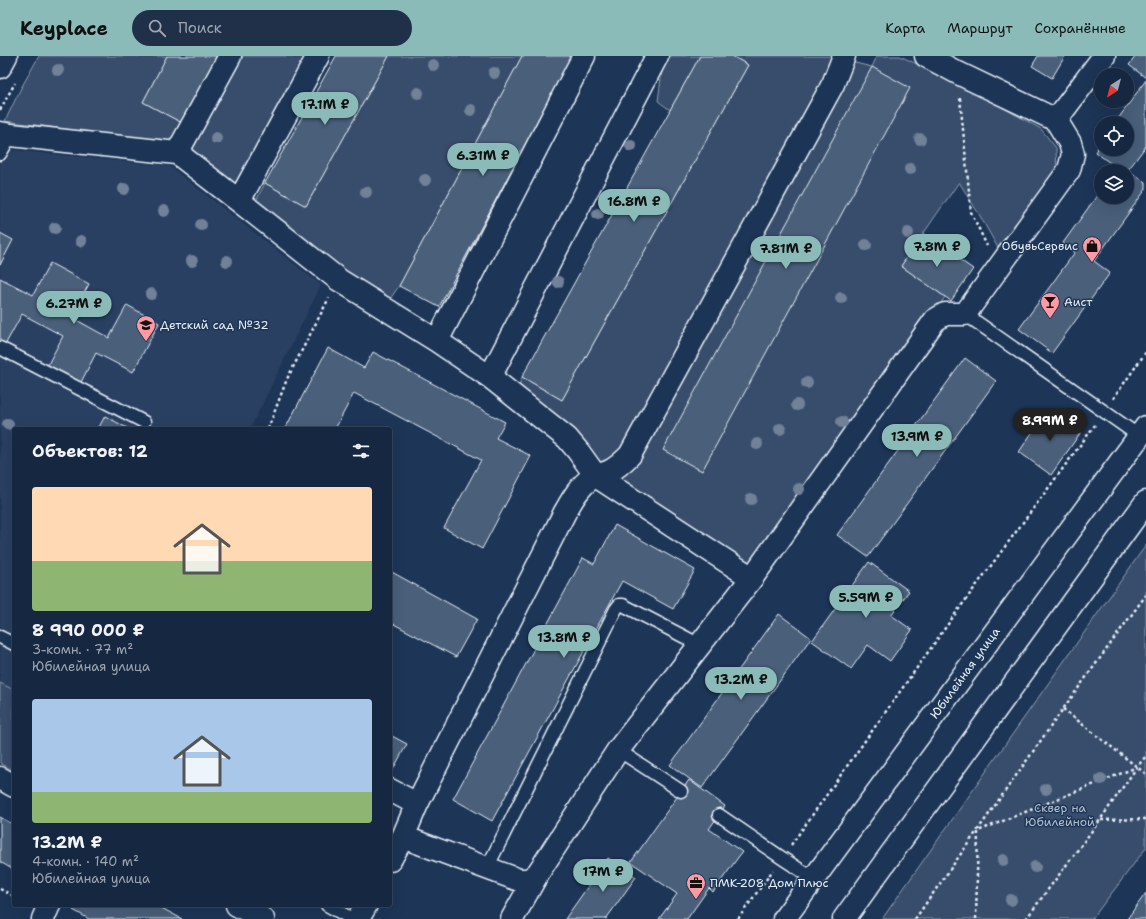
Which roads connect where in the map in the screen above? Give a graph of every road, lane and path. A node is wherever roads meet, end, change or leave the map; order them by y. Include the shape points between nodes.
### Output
1 (6, 56) edge
2 (230, 56) edge
3 (318, 56) edge
4 (584, 56) edge
5 (656, 56) edge
6 (844, 56) edge
7 (926, 56) edge
8 (1104, 56) edge
9 (0, 67) edge
10 (958, 73) junction
11 (1056, 120) junction
12 (5, 134) edge
13 (177, 153) junction
14 (0, 154) edge
15 (239, 201) junction
16 (998, 269) junction
17 (338, 280) junction
18 (965, 314) junction
19 (437, 341) junction
20 (0, 348) edge
21 (1146, 352) edge
22 (490, 377) junction
23 (1104, 412) junction
24 (144, 422) dead end
25 (269, 427) edge
26 (1143, 432) edge
27 (596, 476) junction
28 (1146, 502) edge
29 (752, 578) junction
30 (1146, 595) edge
31 (0, 638) edge
32 (12, 643) edge
33 (700, 645) junction
34 (1063, 709) junction
35 (618, 750) junction
36 (1146, 756) edge
37 (1137, 767) junction
38 (1146, 774) edge
39 (0, 778) edge
40 (12, 785) edge
41 (392, 791) edge
42 (681, 791) dead end
43 (417, 804) junction
44 (718, 815) dead end
45 (1146, 819) edge
46 (1100, 820) junction
47 (978, 831) junction
48 (403, 837) junction
49 (392, 856) edge
50 (782, 858) junction
51 (487, 868) junction
52 (538, 873) junction
53 (814, 879) junction
54 (0, 889) edge
55 (12, 895) edge
56 (48, 907) edge
57 (241, 907) edge
58 (331, 907) edge
59 (365, 907) edge
60 (43, 919) edge
61 (263, 919) edge
62 (352, 919) edge
63 (358, 919) edge
64 (512, 919) edge
65 (738, 919) edge
66 (784, 919) edge
67 (844, 919) edge
68 (916, 919) edge
69 (976, 919) edge
70 (1026, 919) edge

1 - 9 main road
2 - 13 main road
3 - 15 main road
4 - 19 main road
5 - 22 main road
6 - 27 main road via 833,84 630,455 611,471
7 - 10 main road
8 - 11 main road
10 - 11 main road
10 - 16 path via 971,212
11 - 16 main road via 1070,143 1073,154 1069,170
12 - 13 main road
12 - 14 lane
13 - 15 main road
15 - 17 main road
16 - 18 main road
17 - 19 main road
17 - 25 path via 286,379
18 - 23 lane
18 - 29 main road via 945,314 935,320
19 - 22 main road
20 - 24 lane
21 - 23 path
22 - 27 main road via 567,438
23 - 26 lane
23 - 50 path via 953,617
26 - 53 main road, Юбилейная улица
27 - 29 main road
27 - 43 main road via 584,483 565,512
28 - 67 main road
29 - 33 main road
30 - 34 path
31 - 32 lane
33 - 35 main road
33 - 51 lane via 619,605
34 - 37 path
34 - 47 path
35 - 42 lane
35 - 52 main road
36 - 37 path
37 - 38 path
37 - 46 path
37 - 47 path
39 - 40 main road
41 - 43 main road
43 - 48 main road
44 - 50 lane
45 - 46 path
46 - 70 path
47 - 68 path
47 - 69 path
48 - 49 main road
48 - 51 main road
50 - 53 lane
50 - 65 path
51 - 52 main road via 519,880 529,880
52 - 64 main road
53 - 66 main road, Юбилейная улица
54 - 55 path
56 - 60 main road
57 - 61 main road
58 - 62 lane
59 - 63 main road

